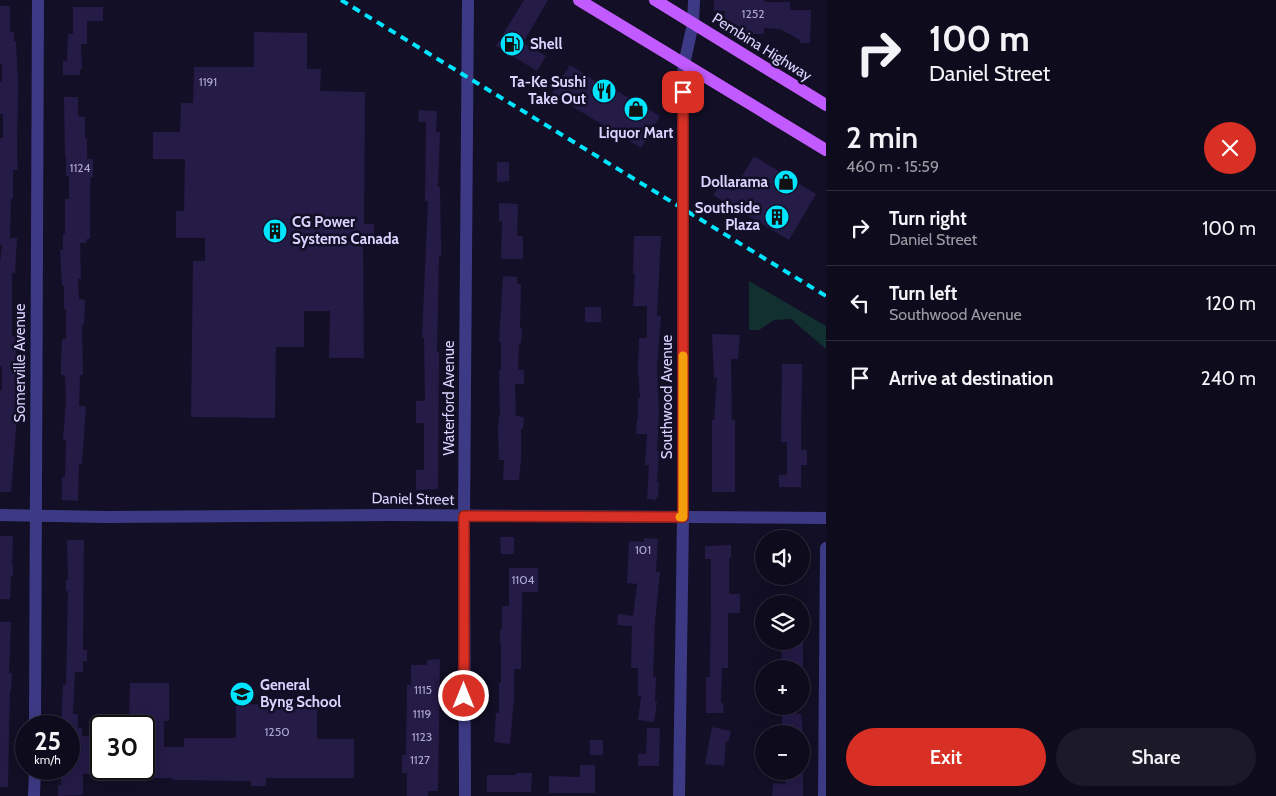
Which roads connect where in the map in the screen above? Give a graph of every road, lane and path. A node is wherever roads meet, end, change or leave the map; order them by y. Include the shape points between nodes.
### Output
1 (38, 0) edge
2 (468, 0) edge
3 (579, 0) edge
4 (655, 0) edge
5 (694, 0) edge
6 (693, 24) junction
7 (684, 64) junction
8 (826, 105) edge
9 (826, 150) edge
10 (0, 515) edge
11 (36, 516) junction
12 (464, 516) junction
13 (683, 517) junction
14 (826, 518) edge
15 (826, 548) edge
16 (35, 715) edge
17 (35, 780) edge
18 (34, 796) edge
19 (465, 796) edge
20 (679, 796) edge
21 (824, 796) edge

1 - 11 street, Somerville Avenue
2 - 12 street, Waterford Avenue
3 - 7 main road
4 - 6 main road, Pembina Highway
5 - 6 street, Southwood Avenue
6 - 7 street, Southwood Avenue
6 - 8 main road, Pembina Highway
7 - 9 main road
7 - 13 street, Southwood Avenue
10 - 11 street, Daniel Street
11 - 12 street, Daniel Street
11 - 16 street, Somerville Avenue
12 - 13 street, Daniel Street
12 - 19 street, Waterford Avenue
13 - 14 street, Daniel Street
13 - 20 street, Southwood Avenue
15 - 21 street
17 - 18 street

